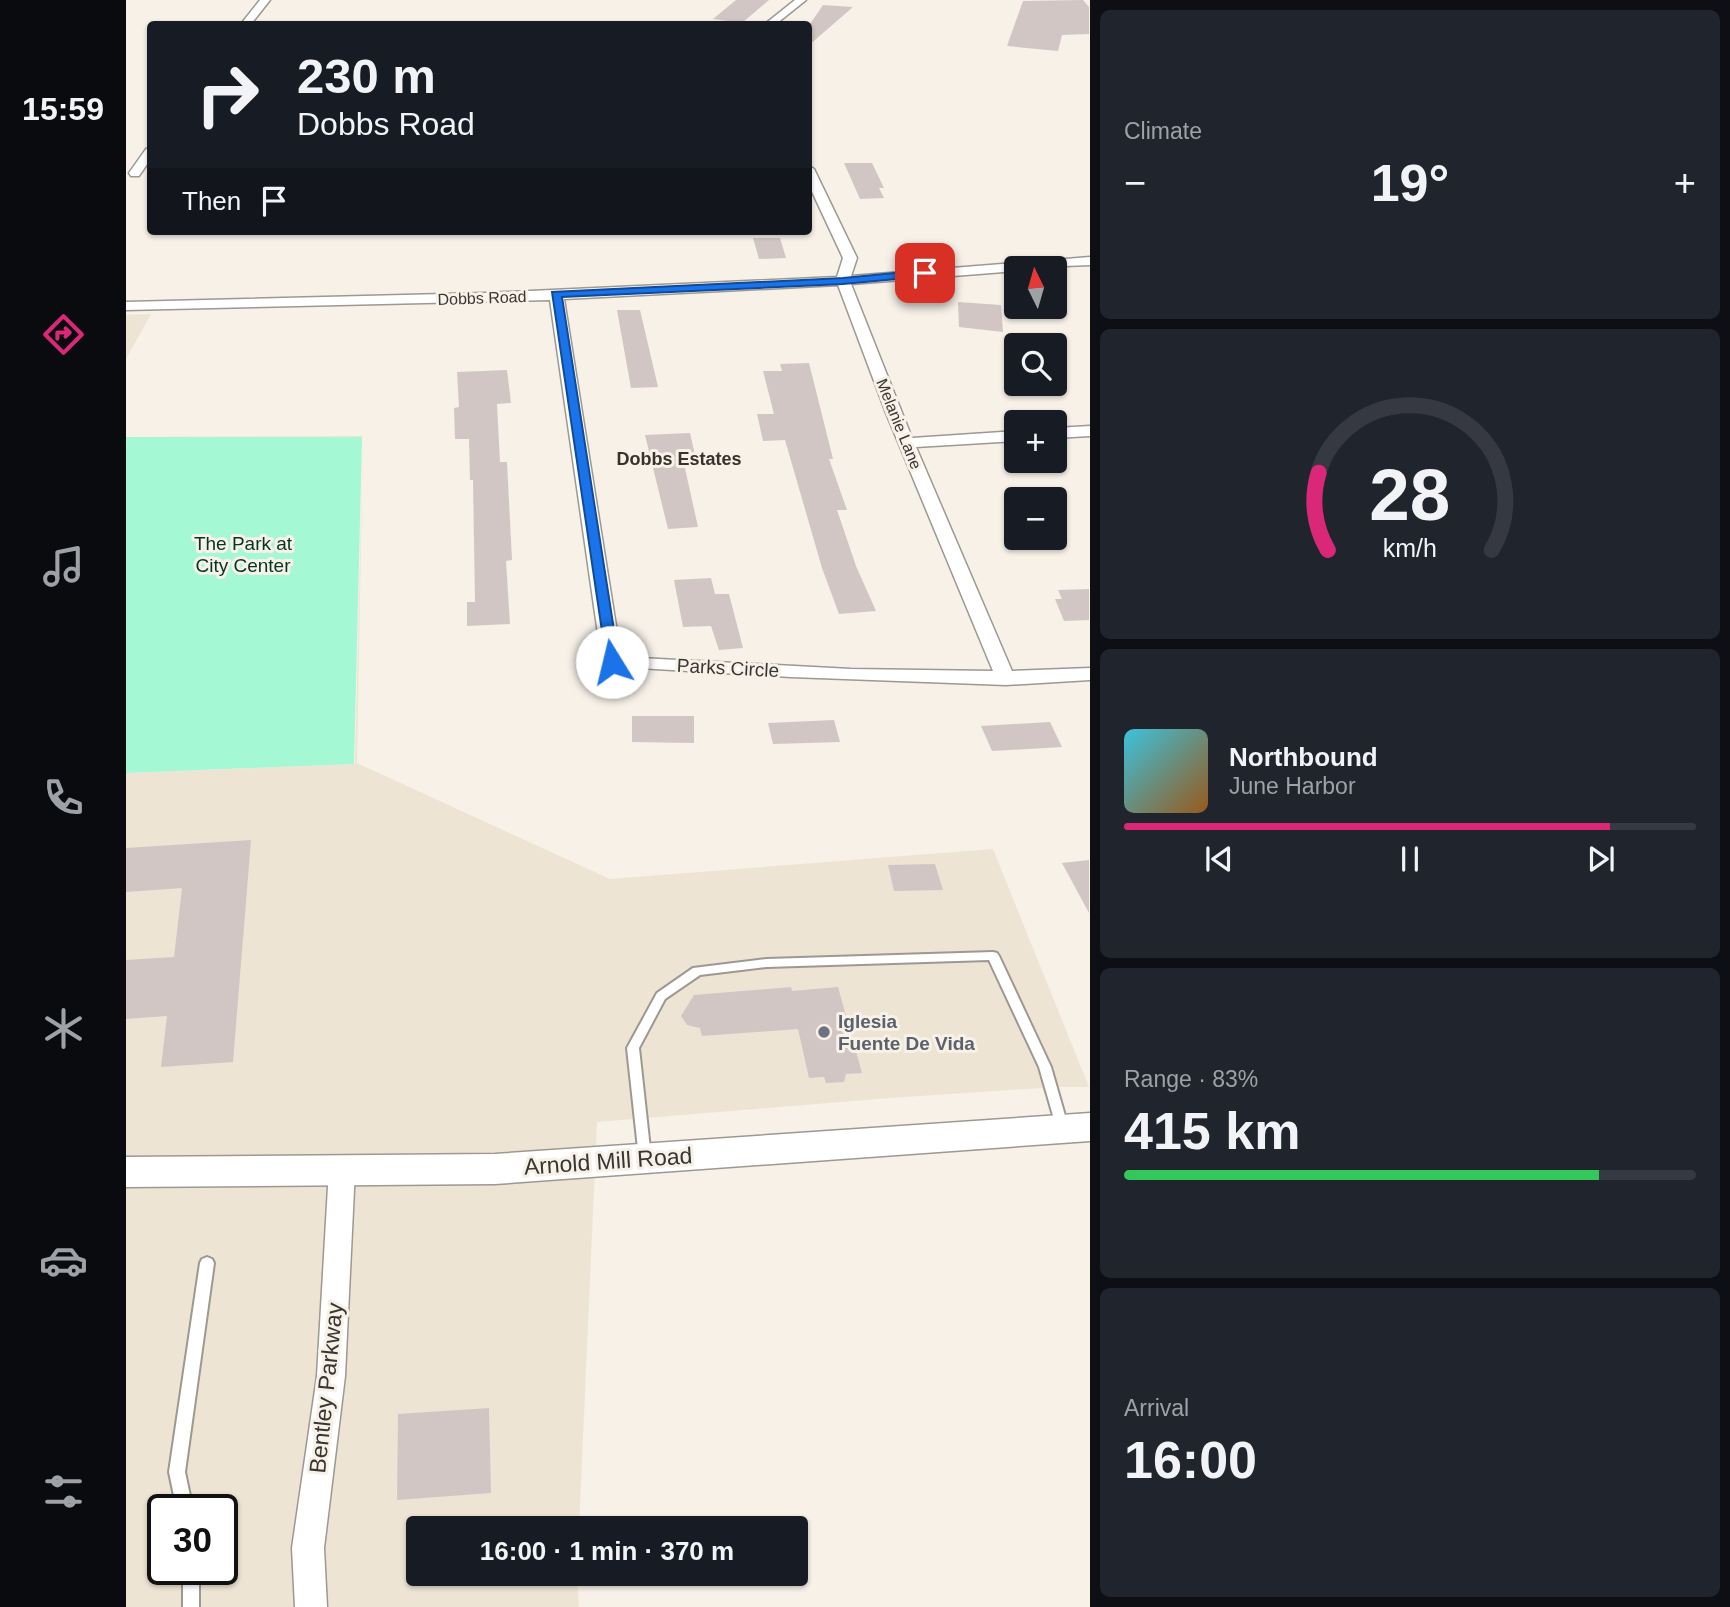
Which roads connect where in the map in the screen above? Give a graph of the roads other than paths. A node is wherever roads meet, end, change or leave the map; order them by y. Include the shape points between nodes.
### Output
1 (265, 0) edge
2 (801, 0) edge
3 (248, 21) edge
4 (774, 21) edge
5 (147, 155) edge
6 (131, 173) edge
7 (812, 177) edge
8 (1090, 261) edge
9 (843, 281) junction
10 (556, 295) junction
11 (126, 306) edge
12 (1090, 430) edge
13 (1067, 432) edge
14 (1004, 437) edge
15 (906, 443) junction
16 (1090, 674) edge
17 (1006, 678) junction
18 (1076, 1128) edge
19 (645, 1158) junction
20 (342, 1169) junction
21 (126, 1172) edge
22 (207, 1263) dead end
23 (181, 1494) edge
24 (191, 1585) edge
25 (191, 1607) edge
26 (311, 1607) edge

1 - 3 street
2 - 4 street
5 - 6 street
7 - 9 street, Melanie Lane via 850,258
8 - 9 street, Dobbs Road
9 - 10 street, Dobbs Road
9 - 15 street, Melanie Lane
10 - 11 street, Dobbs Road
10 - 17 street, Parks Circle via 612,662 902,678
12 - 13 street
14 - 15 street
15 - 17 street, Melanie Lane
16 - 17 street, Parks Circle
18 - 19 main road, Arnold Mill Road
18 - 19 lane via 993,956 767,963 697,971 661,996 633,1048
19 - 20 main road, Arnold Mill Road via 495,1169
20 - 21 main road, Arnold Mill Road
20 - 26 street, Bentley Parkway via 331,1376 308,1548
22 - 23 lane via 177,1472
24 - 25 lane

